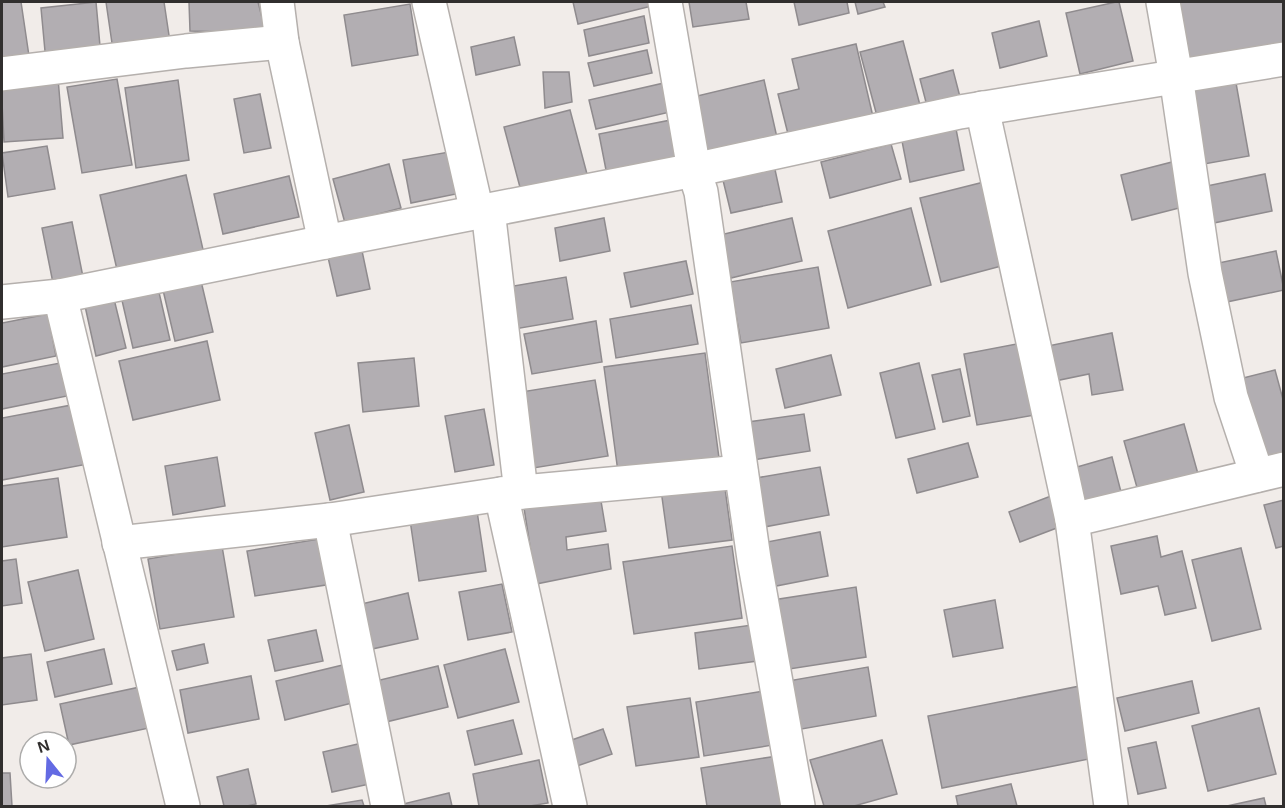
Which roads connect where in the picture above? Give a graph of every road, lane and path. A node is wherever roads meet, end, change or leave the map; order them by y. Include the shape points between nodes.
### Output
1 (277, 2) edge
2 (429, 2) edge
3 (665, 2) edge
4 (1163, 2) edge
5 (282, 42) junction
6 (1284, 59) edge
7 (2, 74) edge
8 (1176, 76) junction
9 (982, 108) junction
10 (694, 170) junction
11 (482, 211) junction
12 (325, 242) junction
13 (60, 296) junction
14 (2, 302) edge
15 (741, 472) junction
16 (1270, 472) edge
17 (511, 493) junction
18 (330, 520) junction
19 (1072, 520) junction
20 (119, 543) junction
21 (183, 807) edge
22 (388, 807) edge
23 (570, 807) edge
24 (798, 807) edge
25 (1111, 807) edge

1 - 5 street
2 - 11 street
3 - 10 street
4 - 8 street
5 - 7 street
5 - 12 street
6 - 8 street
8 - 9 street
8 - 16 street via 1205,273 1231,397
9 - 10 street
9 - 19 street
10 - 11 street
10 - 15 street via 701,192
11 - 12 street
11 - 17 street
12 - 13 street
13 - 14 street
13 - 20 street
15 - 17 street
15 - 24 street
16 - 19 street
17 - 18 street
17 - 23 street
18 - 20 street
18 - 22 street
19 - 25 street
20 - 21 street

